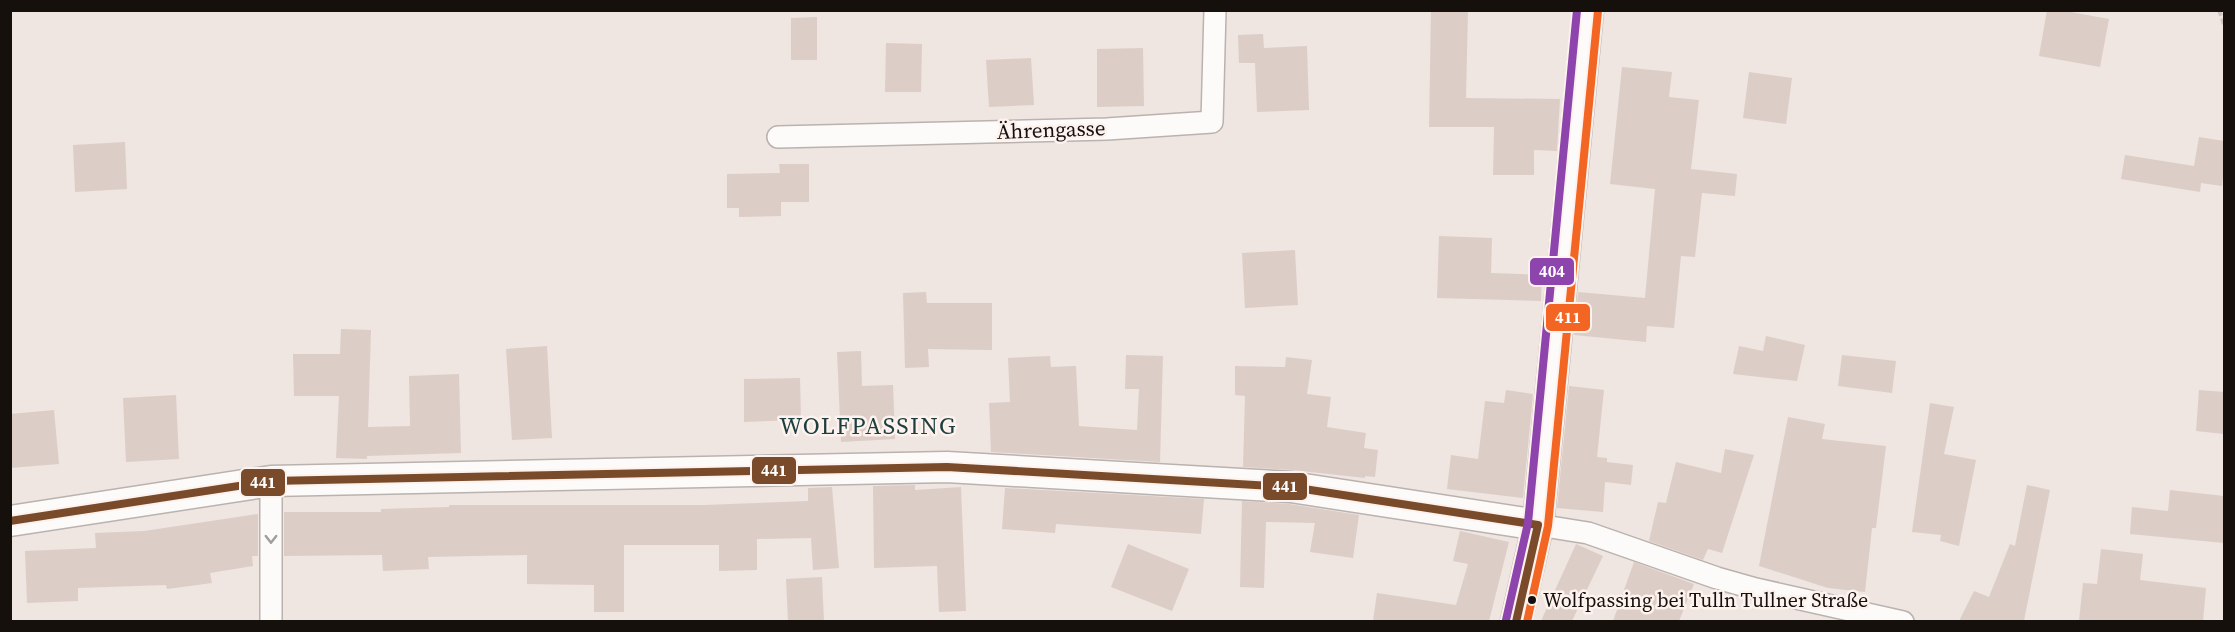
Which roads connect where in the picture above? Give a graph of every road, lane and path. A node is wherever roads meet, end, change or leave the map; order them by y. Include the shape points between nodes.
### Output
1 (1215, 10) edge
2 (2219, 10) edge
3 (1584, 16) edge
4 (2224, 24) edge
5 (778, 137) dead end
6 (271, 481) junction
7 (10, 521) edge
8 (1538, 525) junction
9 (271, 621) edge
10 (1516, 621) edge
11 (1903, 621) edge

1 - 5 street, Ährengasse via 1212,122 1107,129
2 - 4 path
3 - 8 street
6 - 7 street
6 - 8 street via 947,467 1291,487
6 -> 9 street
8 - 10 street
8 - 11 street via 1588,533 1756,589

